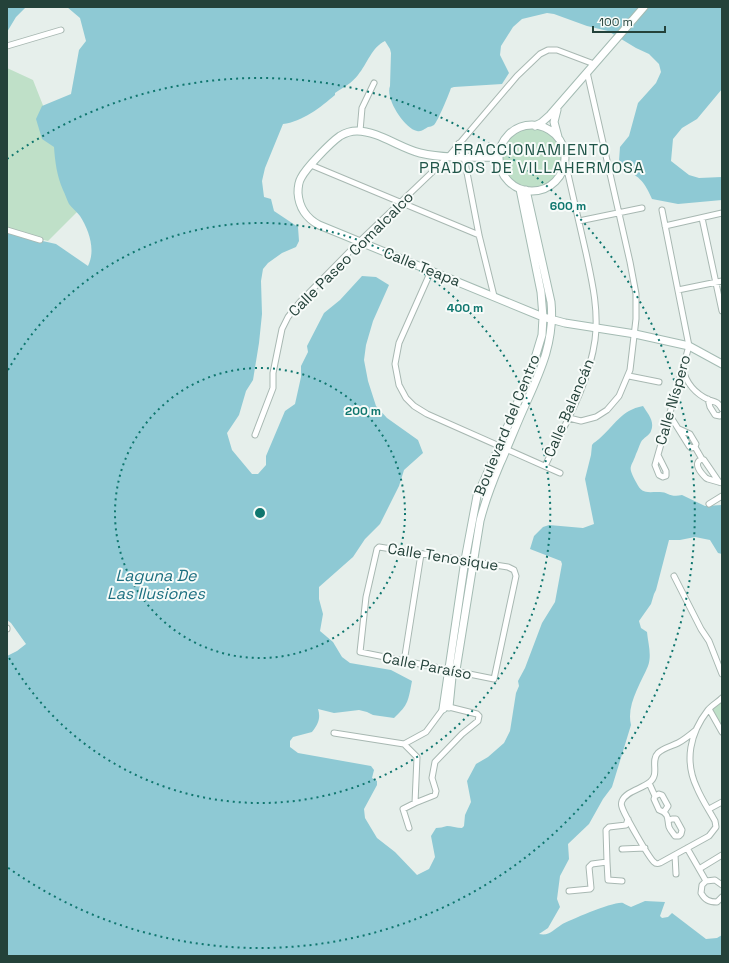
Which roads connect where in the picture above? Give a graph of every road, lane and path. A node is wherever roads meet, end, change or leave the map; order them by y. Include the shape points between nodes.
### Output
1 (644, 7) edge
2 (61, 30) dead end
3 (7, 46) edge
4 (594, 64) junction
5 (587, 72) junction
6 (374, 83) dead end
7 (560, 105) junction
8 (534, 126) junction
9 (360, 131) junction
10 (558, 138) junction
11 (459, 143) junction
12 (448, 157) junction
13 (464, 157) junction
14 (499, 157) junction
15 (565, 161) junction
16 (311, 165) junction
17 (523, 189) junction
18 (400, 203) junction
19 (642, 208) dead end
20 (662, 210) dead end
21 (619, 213) junction
22 (722, 213) edge
23 (702, 218) junction
24 (579, 221) junction
25 (665, 226) junction
26 (7, 230) edge
27 (479, 235) junction
28 (40, 240) dead end
29 (360, 242) junction
30 (431, 272) junction
31 (722, 282) edge
32 (715, 283) junction
33 (678, 290) junction
34 (494, 296) junction
35 (722, 311) edge
36 (543, 317) junction
37 (552, 320) junction
38 (596, 328) junction
39 (635, 334) junction
40 (689, 346) junction
41 (722, 364) edge
42 (682, 366) junction
43 (628, 376) junction
44 (659, 382) dead end
45 (708, 399) junction
46 (722, 409) edge
47 (670, 414) junction
48 (722, 416) edge
49 (569, 418) junction
50 (255, 435) dead end
51 (503, 448) junction
52 (658, 455) dead end
53 (702, 459) junction
54 (545, 466) junction
55 (560, 473) dead end
56 (720, 483) edge
57 (722, 496) edge
58 (709, 504) dead end
59 (422, 554) junction
60 (465, 560) junction
61 (474, 562) junction
62 (674, 576) dead end
63 (360, 652) joint
64 (404, 662) junction
65 (452, 671) junction
66 (722, 674) edge
67 (494, 679) joint
68 (722, 698) edge
69 (446, 708) junction
70 (709, 709) junction
71 (696, 730) junction
72 (722, 732) edge
73 (334, 733) dead end
74 (404, 744) junction
75 (649, 783) junction
76 (655, 796) junction
77 (722, 802) edge
78 (415, 803) junction
79 (708, 809) junction
80 (664, 812) junction
81 (628, 819) junction
82 (668, 819) junction
83 (409, 828) dead end
84 (645, 848) junction
85 (687, 848) junction
86 (622, 849) dead end
87 (675, 855) junction
88 (722, 855) edge
89 (607, 862) junction
90 (698, 869) junction
91 (676, 874) dead end
92 (622, 881) dead end
93 (706, 881) junction
94 (722, 885) edge
95 (569, 891) dead end
96 (722, 897) edge

1 - 4 street
2 - 3 street
4 - 5 street
4 - 11 street, Calle Paseo Comalcalco via 559,51 543,52 517,76
5 - 7 street
5 - 21 street
6 - 9 street via 362,108
7 - 8 street via 544,121
7 - 10 street via 554,122
8 - 10 street via 548,130
8 - 14 street via 521,128 509,136 502,146
9 - 12 street via 419,153
9 - 16 street, Calle Teapa via 338,138
10 - 15 street via 564,150
11 - 12 street, Calle Paseo Comalcalco
11 - 13 street
12 - 13 street
12 - 18 street, Calle Paseo Comalcalco
13 - 14 street
13 - 27 street
14 - 17 street via 506,177 511,183
15 - 17 street via 560,175 552,184 539,190
15 - 24 street, Calle Balancán
16 - 18 street
16 - 29 street, Calle Teapa via 298,185 302,209 308,218 316,223
17 - 36 street, Boulevard del Centro
17 - 37 street, Boulevard del Centro via 550,295
18 - 27 street
18 - 29 street, Calle Paseo Comalcalco
19 - 21 street
20 - 25 street
21 - 24 street
21 - 39 street via 636,294
22 - 23 street
23 - 25 street
23 - 32 street
24 - 38 street, Calle Balancán via 594,294
25 - 33 street
26 - 28 street
27 - 34 street
29 - 30 street, Calle Teapa
29 - 50 street, Calle Paseo Comalcalco via 300,302 284,323 275,358 273,388
30 - 34 street, Calle Teapa
30 - 51 street via 396,353 394,364 399,384 408,401 420,411
31 - 32 street
32 - 33 street
32 - 35 street
33 - 40 street
34 - 36 street, Calle Teapa
36 - 37 street, Calle Teapa
36 - 51 street, Boulevard del Centro via 535,360
37 - 38 street, Calle Teapa
37 - 51 street, Boulevard del Centro via 544,363
38 - 39 street, Calle Teapa
38 - 49 street, Calle Balancán via 590,364
39 - 40 street, Calle Teapa
39 - 43 street
40 - 41 street, Calle Teapa
40 - 42 street, Calle Níspero
42 - 45 street via 691,386
42 - 47 street, Calle Níspero
43 - 44 street
43 - 49 street via 619,396 604,412 585,420
45 - 46 street via 717,402
45 - 48 street via 715,414
47 - 52 street, Calle Níspero
47 - 53 street via 689,446 694,447
49 - 54 street, Calle Balancán
51 - 54 street
51 - 60 street, Boulevard del Centro via 477,496
51 - 61 street, Boulevard del Centro via 485,499
53 - 56 street
53 - 56 street via 697,465 705,477
54 - 55 street
57 - 58 street
59 - 60 street, Calle Tenosique
59 - 63 street, Calle Tenosique via 379,547 366,597
59 - 64 street
60 - 61 street, Calle Tenosique
60 - 65 street, Boulevard del Centro
61 - 65 street, Boulevard del Centro
61 - 67 street, Calle Tenosique via 508,567 515,571 516,576
62 - 66 street via 700,629 709,640
63 - 64 street, Calle Paraíso
64 - 65 street, Calle Paraíso
65 - 67 street, Calle Paraíso
65 - 69 street, Boulevard del Centro
68 - 70 street
69 - 74 street via 426,732
69 - 78 street via 477,714 478,721 435,762 432,778 435,795
70 - 71 street
70 - 72 street
71 - 75 street via 657,754 655,775
71 - 79 street via 690,755 692,772
73 - 74 street
74 - 78 street via 417,757
75 - 76 street
75 - 81 street via 622,801 621,805
76 - 80 street via 659,810
76 - 80 street via 662,795 668,806
77 - 79 street
78 - 83 street via 402,808
79 - 85 street via 716,827 709,836
80 - 82 street
81 - 84 street
81 - 89 street via 626,825 609,827 606,830
82 - 82 street via 668,826 675,836 681,834 682,830 676,819
84 - 86 street
84 - 87 street via 657,864
85 - 87 street
85 - 90 street
87 - 91 street
88 - 90 street
89 - 92 street via 608,880
89 - 95 street via 590,865 590,889
90 - 93 street
93 - 94 street via 715,880
93 - 96 street via 701,889 704,899 717,902

